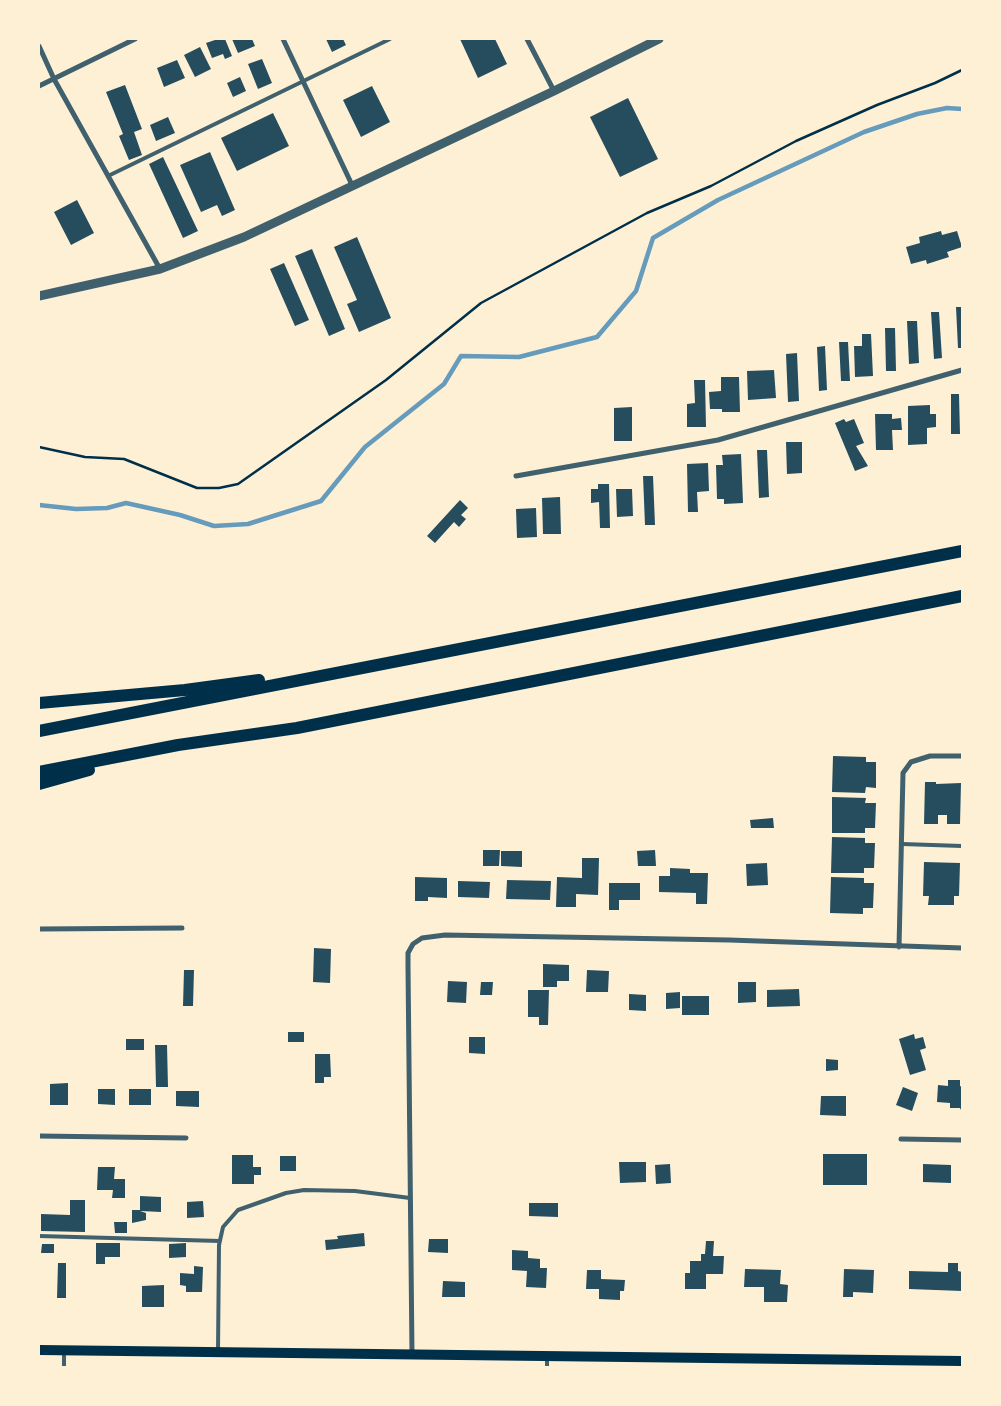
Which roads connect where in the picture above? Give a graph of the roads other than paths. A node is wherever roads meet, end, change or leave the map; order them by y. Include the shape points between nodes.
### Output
1 (135, 39) edge
2 (283, 39) edge
3 (390, 39) edge
4 (527, 39) edge
5 (659, 39) edge
6 (39, 46) edge
7 (54, 79) junction
8 (303, 81) junction
9 (39, 86) edge
10 (554, 91) junction
11 (108, 176) junction
12 (353, 188) junction
13 (160, 269) junction
14 (39, 296) edge
15 (962, 370) edge
16 (516, 476) dead end
17 (962, 551) edge
18 (962, 596) edge
19 (380, 663) junction
20 (39, 703) edge
21 (39, 731) edge
22 (178, 745) junction
23 (962, 756) edge
24 (39, 772) edge
25 (39, 784) edge
26 (902, 844) junction
27 (962, 846) edge
28 (182, 928) dead end
29 (39, 929) edge
30 (899, 947) junction
31 (962, 948) edge
32 (39, 1136) edge
33 (186, 1138) dead end
34 (901, 1139) dead end
35 (962, 1140) edge
36 (410, 1198) junction
37 (39, 1236) edge
38 (220, 1241) junction
39 (64, 1349) junction
40 (39, 1350) edge
41 (218, 1351) junction
42 (412, 1354) junction
43 (547, 1356) junction
44 (690, 1362) edge
45 (962, 1362) edge
46 (921, 1364) edge
47 (64, 1367) edge
48 (547, 1367) edge

1 - 7 street
2 - 8 street
3 - 8 lane
4 - 10 street
5 - 10 street
6 - 7 street
7 - 9 street
7 - 11 street
8 - 11 lane
8 - 12 street
10 - 12 street
11 - 13 street
12 - 13 street via 244,237
13 - 14 street
15 - 16 street via 718,440
17 - 19 highway
18 - 22 highway via 297,728
19 - 20 highway via 185,690
19 - 21 highway
22 - 24 highway
22 - 25 highway
23 - 26 street via 930,756 910,762 903,773
26 - 27 lane
26 - 30 street
28 - 29 street
30 - 31 street
30 - 36 street via 720,940 445,935 422,938 413,944 408,954
32 - 33 street
34 - 35 street
36 - 38 lane via 355,1191 286,1193 238,1210 224,1227
36 - 42 street
37 - 38 lane
38 - 41 lane
39 - 40 main road
39 - 41 main road
39 - 47 lane
41 - 42 main road
42 - 43 main road
43 - 44 main road
43 - 48 lane
44 - 46 main road
45 - 46 main road

